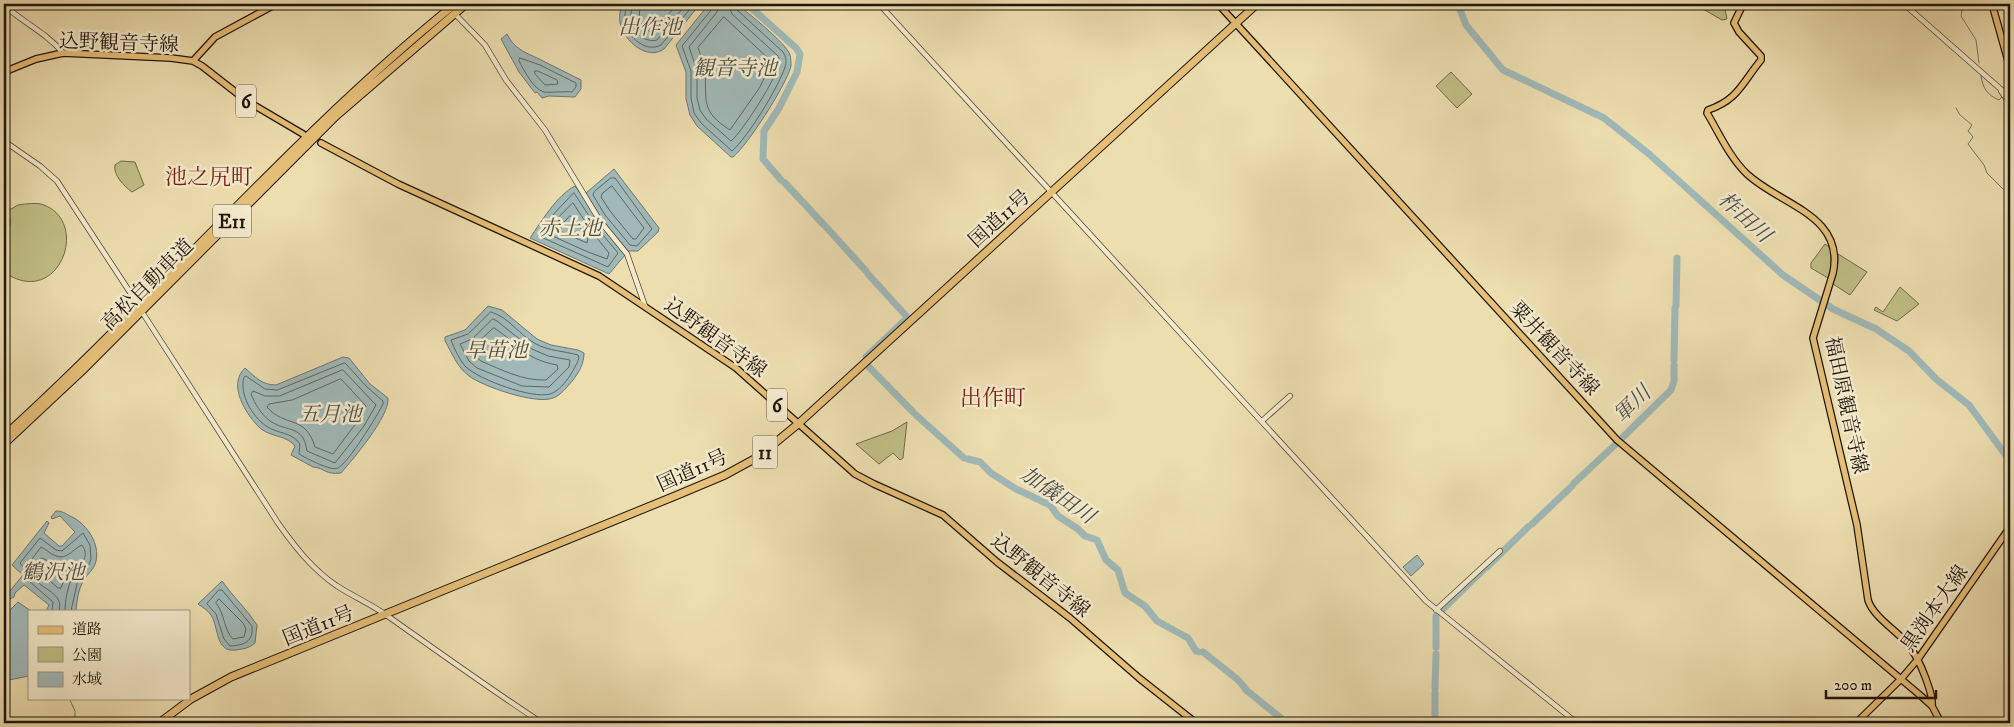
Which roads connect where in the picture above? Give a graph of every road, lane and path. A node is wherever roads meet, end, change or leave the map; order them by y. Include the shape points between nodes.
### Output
1 (276, 4) edge
2 (455, 4) edge
3 (466, 4) edge
4 (879, 4) edge
5 (1218, 4) edge
6 (1257, 4) edge
7 (1743, 4) edge
8 (1904, 4) edge
9 (1992, 4) edge
10 (4, 5) edge
11 (457, 16) dead end
12 (1236, 23) junction
13 (63, 53) junction
14 (192, 61) junction
15 (2010, 68) edge
16 (4, 72) edge
17 (1996, 84) junction
18 (2010, 93) edge
19 (2010, 104) edge
20 (303, 134) dead end
21 (4, 141) edge
22 (320, 143) dead end
23 (1052, 192) junction
24 (137, 303) dead end
25 (645, 306) junction
26 (144, 315) dead end
27 (1290, 396) dead end
28 (1262, 421) junction
29 (798, 424) junction
30 (4, 436) edge
31 (4, 444) edge
32 (2010, 527) edge
33 (1500, 552) dead end
34 (1436, 610) junction
35 (386, 615) junction
36 (1918, 659) junction
37 (1902, 679) junction
38 (1932, 706) junction
39 (2010, 713) edge
40 (159, 723) edge
41 (542, 723) edge
42 (1196, 723) edge
43 (1577, 723) edge
44 (1856, 723) edge
45 (1941, 723) edge
46 (2009, 723) edge

1 - 14 main road via 215,37
2 - 30 highway, 高松自動車道 / E11 via 389,60 266,177 125,320
3 - 31 highway, 高松自動車道 / E11 via 336,116 82,372
4 - 23 street
5 - 12 main road, 粟井観音寺線
6 - 12 highway, 国道11号 / 11
7 - 36 main road, 福田原観音寺線 via 1734,23 1761,60 1728,101 1707,113 1746,173 1823,227 1833,246 1835,264 1814,333 1814,343 1858,533 1868,600 1872,609
8 - 17 street
9 - 15 main road
10 - 13 street via 50,39
11 - 25 street via 485,46 506,80 545,130 600,221 627,254
12 - 23 highway, 国道11号 / 11
12 - 37 main road, 粟井観音寺線 via 1617,440
13 - 14 main road, 込野観音寺線 / 6
13 - 16 main road, 込野観音寺線 / 6 via 36,59
14 - 20 main road, 込野観音寺線 / 6 via 247,101
17 - 18 street
17 - 19 street
21 - 24 street via 40,166 61,186
22 - 25 main road, 込野観音寺線 / 6 via 398,184 587,270
23 - 28 street
23 - 29 highway, 国道11号 / 11
25 - 29 main road, 込野観音寺線 / 6 via 736,368
26 - 35 street via 294,545 324,576
27 - 28 street
28 - 34 street
29 - 35 highway, 国道11号 / 11 via 765,452 725,475
29 - 42 main road, 込野観音寺線 / 6 via 863,478 943,515
32 - 36 main road, 黒渕本大線
33 - 34 street
34 - 43 street
35 - 40 highway, 国道11号 / 11 via 218,683
35 - 41 street
36 - 37 main road, 黒渕本大線
36 - 38 main road, 福田原観音寺線
37 - 38 main road, 粟井観音寺線
37 - 44 main road, 黒渕本大線
38 - 45 main road, 粟井観音寺線
39 - 46 street

